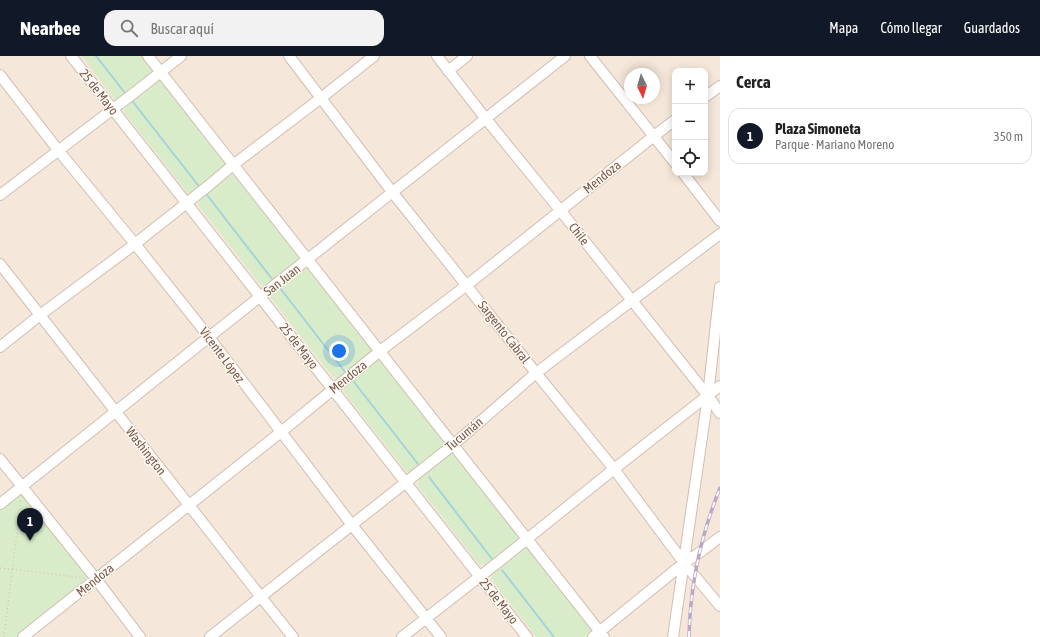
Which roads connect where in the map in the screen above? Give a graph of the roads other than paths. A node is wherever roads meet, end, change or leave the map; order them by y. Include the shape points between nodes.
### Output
1 (71, 56) edge
2 (148, 56) edge
3 (181, 56) edge
4 (289, 56) edge
5 (437, 56) edge
6 (467, 56) edge
7 (565, 56) edge
8 (590, 56) edge
9 (368, 58) edge
10 (448, 71) junction
11 (160, 72) junction
12 (0, 76) edge
13 (720, 86) edge
14 (708, 95) edge
15 (321, 98) junction
16 (112, 109) junction
17 (486, 119) junction
18 (672, 122) edge
19 (654, 136) junction
20 (58, 150) junction
21 (672, 159) edge
22 (233, 165) junction
23 (685, 176) edge
24 (393, 192) junction
25 (0, 195) edge
26 (186, 203) junction
27 (560, 210) junction
28 (720, 220) edge
29 (720, 234) edge
30 (135, 244) junction
31 (308, 260) junction
32 (0, 264) edge
33 (467, 285) junction
34 (720, 287) edge
35 (260, 297) junction
36 (631, 301) junction
37 (40, 316) junction
38 (209, 337) junction
39 (0, 347) edge
40 (380, 351) junction
41 (536, 373) junction
42 (720, 386) edge
43 (332, 389) junction
44 (708, 396) junction
45 (115, 411) junction
46 (720, 413) edge
47 (281, 432) junction
48 (453, 445) junction
49 (0, 459) edge
50 (614, 469) junction
51 (405, 482) junction
52 (22, 487) junction
53 (0, 504) edge
54 (189, 504) junction
55 (352, 525) junction
56 (720, 537) edge
57 (527, 539) junction
58 (684, 563) junction
59 (480, 576) junction
60 (96, 579) junction
61 (260, 597) junction
62 (720, 606) edge
63 (426, 618) junction
64 (599, 635) edge
65 (23, 637) edge
66 (140, 637) edge
67 (210, 637) edge
68 (293, 637) edge
69 (402, 637) edge
70 (441, 637) edge
71 (527, 637) edge
72 (673, 637) edge

1 - 16 street, 25 de Mayo
2 - 11 street
3 - 11 street
4 - 15 street, Sargento Cabral
5 - 10 street, Chile
6 - 10 street
7 - 17 street, San Juan
8 - 19 street
9 - 15 street
10 - 17 street, Chile
11 - 16 street
11 - 22 street
12 - 20 street, Vicente López
13 - 14 street
15 - 22 street
15 - 24 street, Sargento Cabral
16 - 20 street
16 - 26 street, 25 de Mayo
17 - 24 street, San Juan
17 - 27 street, Chile
18 - 19 street, Mendoza
19 - 21 street
19 - 27 street, Mendoza
20 - 25 street
20 - 30 street, Vicente López
22 - 26 street
22 - 31 street
23 - 28 street
24 - 31 street, San Juan
24 - 33 street, Sargento Cabral
26 - 30 street
26 - 35 street, 25 de Mayo
27 - 33 street, Mendoza
27 - 36 street, Chile
29 - 36 street, Tucumán
30 - 37 street
30 - 38 street, Vicente López
31 - 35 street, San Juan
31 - 40 street
32 - 37 street, Washington
33 - 40 street, Mendoza
33 - 41 street, Sargento Cabral
34 - 44 street
35 - 38 street, San Juan
35 - 43 street, 25 de Mayo
36 - 41 street, Tucumán
36 - 44 street, Chile
37 - 39 street
37 - 45 street, Washington
38 - 45 street, San Juan
38 - 47 street, Vicente López
40 - 43 street, Mendoza
40 - 48 street
41 - 48 street, Tucumán
41 - 50 street, Sargento Cabral
42 - 44 street
43 - 47 street, Mendoza
43 - 51 street, 25 de Mayo
44 - 46 street, Chile
44 - 50 street
44 - 58 street
45 - 52 street, San Juan
45 - 54 street, Washington
47 - 54 street, Mendoza
47 - 55 street, Vicente López
48 - 51 street, Tucumán
48 - 57 street
49 - 52 street
50 - 57 street
50 - 58 street, Sargento Cabral
51 - 55 street, Tucumán
51 - 59 street, 25 de Mayo
52 - 53 street, San Juan
52 - 60 street
54 - 60 street, Mendoza
54 - 61 street, Washington
55 - 61 street, Tucumán
55 - 63 street, Vicente López
56 - 58 street
57 - 59 street
57 - 64 street
58 - 62 street, Sargento Cabral
58 - 64 street
58 - 72 street
59 - 63 street
59 - 71 street, 25 de Mayo
60 - 65 street, Mendoza
60 - 66 street
61 - 67 street, Tucumán
61 - 68 street, Washington
63 - 69 street
63 - 70 street, Vicente López

